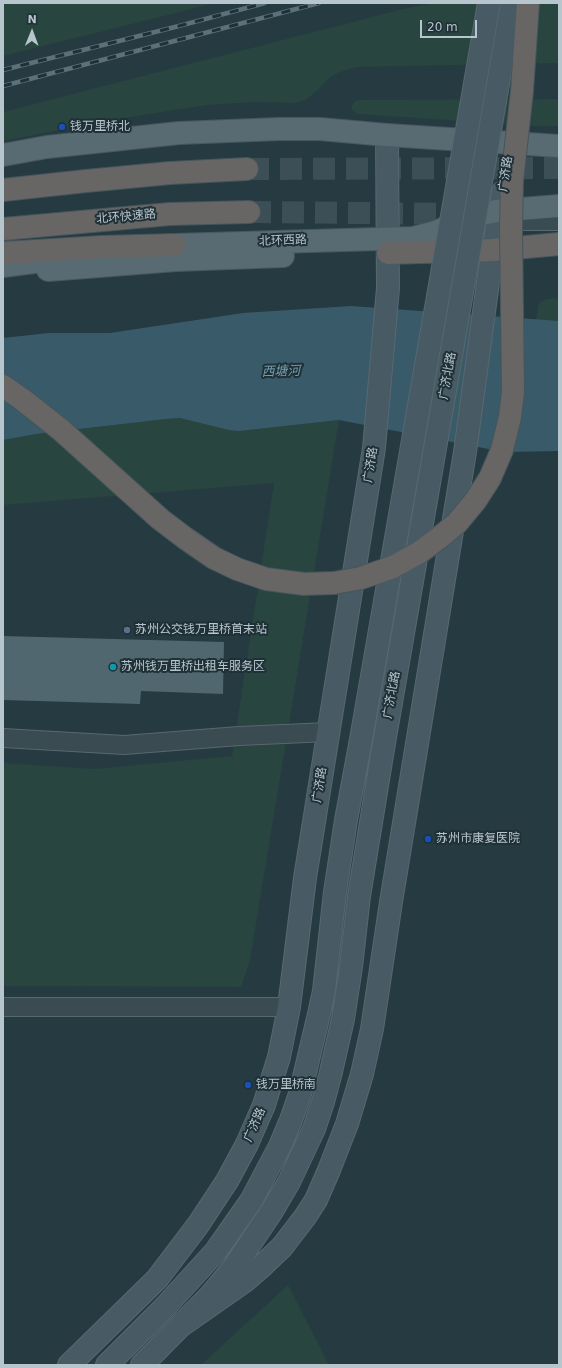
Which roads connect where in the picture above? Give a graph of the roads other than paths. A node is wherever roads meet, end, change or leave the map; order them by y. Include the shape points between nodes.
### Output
1 (489, 3) edge
2 (512, 3) edge
3 (528, 3) edge
4 (537, 3) edge
5 (522, 91) junction
6 (387, 135) junction
7 (511, 143) junction
8 (559, 146) edge
9 (3, 155) edge
10 (247, 169) tunnel mouth
11 (3, 190) edge
12 (559, 206) edge
13 (249, 212) tunnel mouth
14 (499, 216) junction
15 (559, 221) edge
16 (3, 229) edge
17 (559, 244) edge
18 (174, 245) junction
19 (388, 246) junction
20 (493, 250) junction
21 (3, 253) edge
22 (3, 266) edge
23 (3, 277) edge
24 (3, 386) edge
25 (329, 732) junction
26 (3, 738) edge
27 (383, 749) joint
28 (3, 1007) edge
29 (290, 1007) junction
30 (182, 1325) junction
31 (69, 1365) edge
32 (107, 1365) edge
33 (142, 1365) edge

1 - 32 main road, 广济北路, bridge via 346,820 324,991 305,1076 280,1146 251,1201 216,1251 192,1279
2 - 27 main road, 广济北路, bridge
3 - 5 highway, bridge
4 - 5 highway, bridge
5 - 24 highway, bridge via 512,181 513,383 506,438 490,478 468,511 430,545 401,564 361,578 313,584 266,579 230,566 197,547 160,519 61,430
6 - 7 main road
6 - 9 main road via 320,129 229,130 179,133
6 - 19 main road, 广济路
7 - 8 main road
7 - 14 main road, 广济路
10 - 11 highway via 162,174
12 - 14 main road, 北环西路
13 - 16 highway, 北环快速路 via 170,214
14 - 15 street
14 - 19 main road, 北环西路 via 472,216 425,236
14 - 20 main road, 广济路
17 - 20 highway
18 - 19 main road, 北环西路 via 313,240
18 - 21 highway
18 - 22 main road, 北环西路
19 - 20 highway
19 - 23 main road via 47,270
19 - 25 main road, 广济路 via 388,293 374,448
20 - 30 main road, 广济路 via 465,452 372,1029 362,1074 347,1124 316,1200 308,1213 273,1256 245,1281
25 - 26 street via 124,745
25 - 29 main road, 广济路 via 304,885
27 - 30 main road, 广济路 via 359,896 343,1019 316,1122 289,1182 258,1234 210,1296
28 - 29 street
29 - 31 main road, 广济路 via 276,1070 264,1105 247,1144 216,1198 185,1244 157,1279
30 - 33 main road, 广济路

